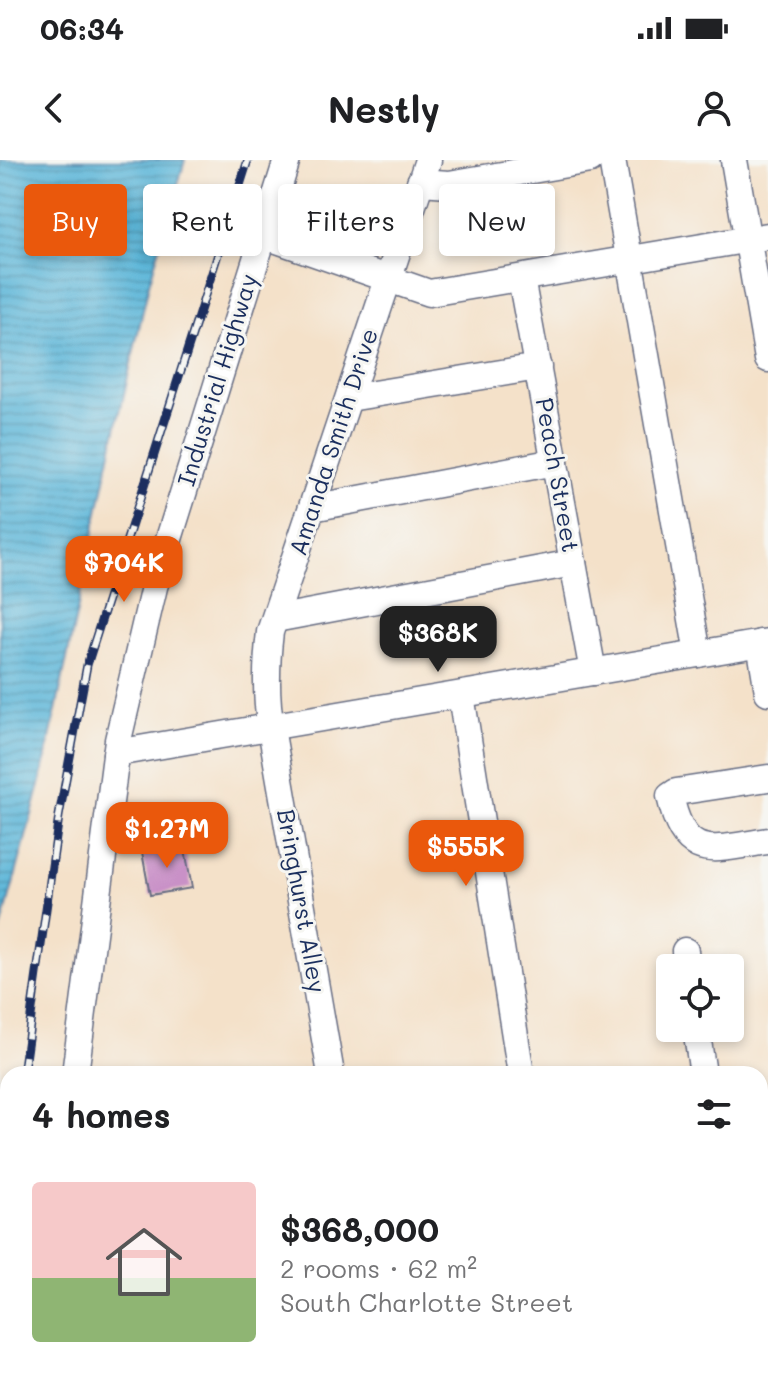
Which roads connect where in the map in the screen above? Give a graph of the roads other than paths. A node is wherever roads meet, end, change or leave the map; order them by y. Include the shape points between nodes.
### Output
1 (287, 160) edge
2 (590, 160) edge
3 (612, 160) edge
4 (734, 160) edge
5 (424, 171) edge
6 (263, 235) junction
7 (758, 238) edge
8 (629, 259) junction
9 (521, 278) junction
10 (388, 280) junction
11 (768, 359) edge
12 (538, 367) junction
13 (349, 398) junction
14 (555, 462) junction
15 (312, 508) junction
16 (573, 563) junction
17 (275, 619) junction
18 (764, 642) edge
19 (698, 654) junction
20 (593, 672) junction
21 (768, 692) edge
22 (461, 695) junction
23 (271, 728) junction
24 (116, 753) junction
25 (768, 778) edge
26 (768, 841) edge
27 (698, 1042) edge
28 (76, 1066) edge
29 (330, 1066) edge
30 (520, 1066) edge
31 (702, 1066) edge

1 - 6 street, Industrial Highway
2 - 5 street via 449,184
3 - 8 street
4 - 7 street
5 - 10 street, Amanda Smith Drive
6 - 10 street
6 - 24 street, Industrial Highway via 154,587
7 - 8 street
7 - 11 street
8 - 9 street
8 - 19 street
9 - 10 street via 429,293
9 - 12 street, Peach Street
10 - 13 street, Amanda Smith Drive
12 - 13 street
12 - 14 street, Peach Street
13 - 15 street, Amanda Smith Drive
14 - 15 street
14 - 16 street, Peach Street
15 - 17 street, Amanda Smith Drive
16 - 17 street
16 - 20 street, Peach Street
17 - 23 street, Amanda Smith Drive via 266,667
18 - 19 street
18 - 21 street
19 - 20 street
20 - 22 street
22 - 23 street
22 - 30 street
23 - 24 street
23 - 29 street, Bringhurst Alley
24 - 28 street, Industrial Highway
25 - 26 street via 670,796 675,819 688,840 706,850
27 - 31 street

